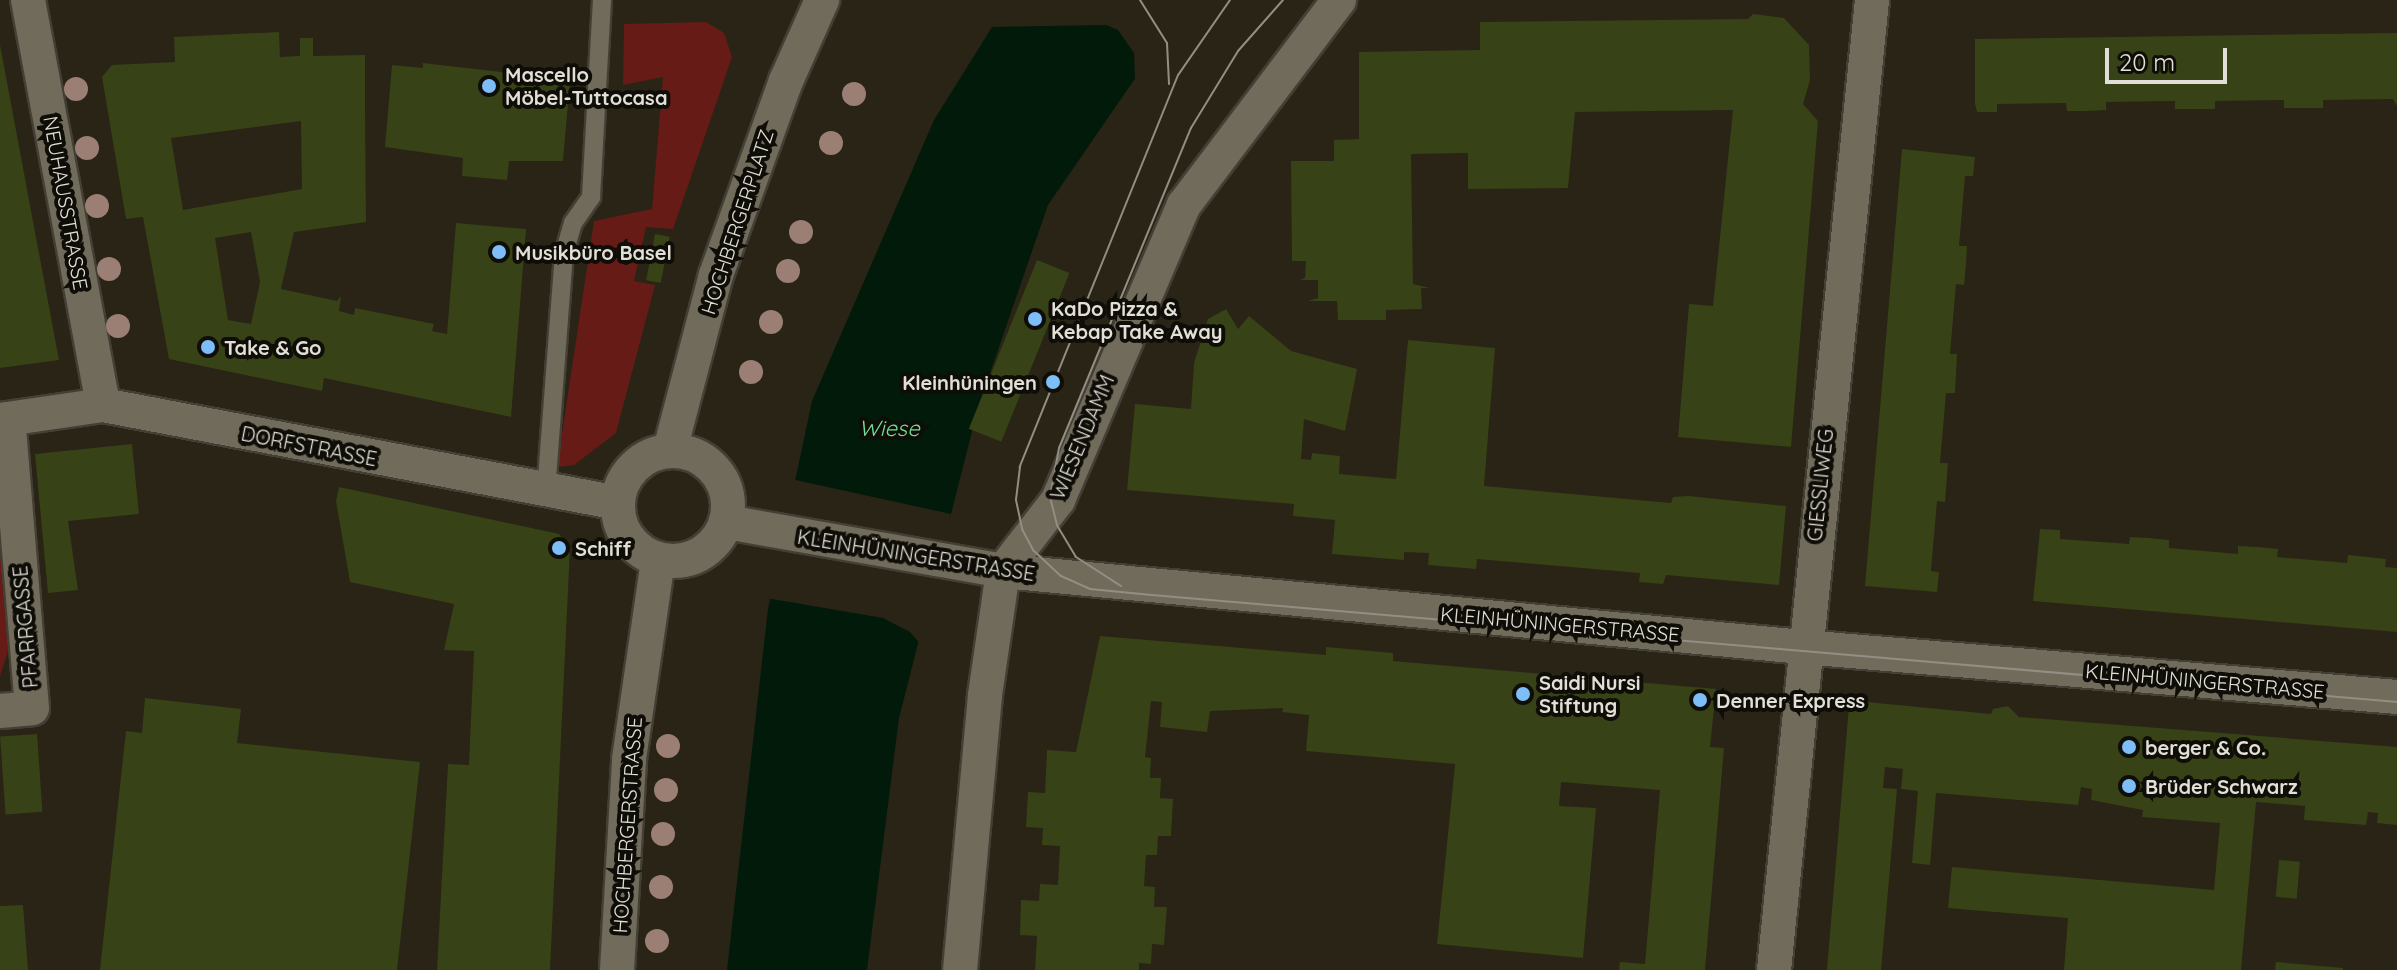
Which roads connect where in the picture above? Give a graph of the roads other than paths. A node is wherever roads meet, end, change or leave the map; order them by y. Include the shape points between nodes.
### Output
1 (28, 0) edge
2 (602, 0) edge
3 (822, 0) edge
4 (1339, 0) edge
5 (1872, 0) edge
6 (103, 405) junction
7 (4, 419) edge
8 (670, 450) junction
9 (546, 492) junction
10 (618, 503) junction
11 (737, 524) junction
12 (658, 559) junction
13 (1003, 571) junction
14 (1803, 647) junction
15 (2397, 697) edge
16 (0, 711) edge
17 (617, 970) edge
18 (960, 970) edge
19 (1774, 970) edge

1 - 6 street, NEUHAUSSTRASSE
2 - 9 lane via 591,197 573,223 564,254
3 - 8 street, HOCHBERGERPLATZ via 786,81 716,275
4 - 13 street, WIESENDAMM via 1184,205 1153,267 1058,500
5 - 14 street, GIESSLIWEG
6 - 7 street, DORFSTRASSE
6 - 9 street, DORFSTRASSE
7 - 16 street, PFARRGASSE via 32,708
8 - 10 street via 640,461 628,473
8 - 11 street via 712,466
9 - 10 street, DORFSTRASSE
10 - 12 street via 633,544
11 - 12 street via 699,554 675,561
11 - 13 street, KLEINHÜNINGERSTRASSE
12 - 17 street, HOCHBERGERSTRASSE via 629,759
13 - 14 street, KLEINHÜNINGERSTRASSE
13 - 18 street, WIESENDAMM via 985,695
14 - 15 street, KLEINHÜNINGERSTRASSE
14 - 19 street, GIESSLIWEG

